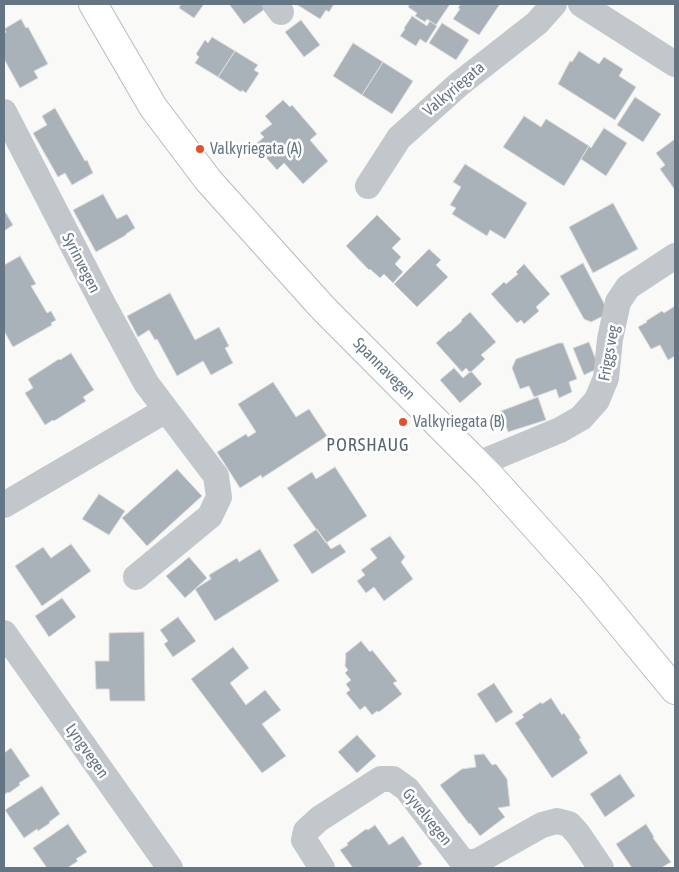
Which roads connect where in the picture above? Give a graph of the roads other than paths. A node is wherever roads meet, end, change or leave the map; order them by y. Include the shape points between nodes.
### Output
1 (93, 4) edge
2 (98, 4) edge
3 (554, 4) edge
4 (580, 4) edge
5 (111, 35) junction
6 (675, 64) edge
7 (4, 112) edge
8 (368, 186) dead end
9 (675, 256) edge
10 (166, 410) junction
11 (478, 464) junction
12 (4, 505) edge
13 (136, 577) dead end
14 (4, 633) edge
15 (675, 690) edge
16 (170, 868) edge
17 (322, 868) edge
18 (601, 868) edge

1 - 5 main road, Spannavegen
2 - 5 main road, Spannavegen
3 - 8 street, Valkyriegata via 537,23 458,85 399,138
4 - 6 street
5 - 11 main road, Spannavegen via 153,107 208,180 322,307
7 - 10 street, Syrinvegen via 107,312 146,383
9 - 11 street, Friggs veg via 628,287 618,302 606,378 597,400 581,418
10 - 12 street
10 - 13 street, Syrinvegen via 216,476 219,496 210,516
11 - 15 main road, Spannavegen via 590,587
14 - 16 street, Lyngvegen
17 - 18 street, Gyvelvegen via 304,840 306,831 381,779 393,779 407,789 465,863 478,861 542,825 557,821 569,824

